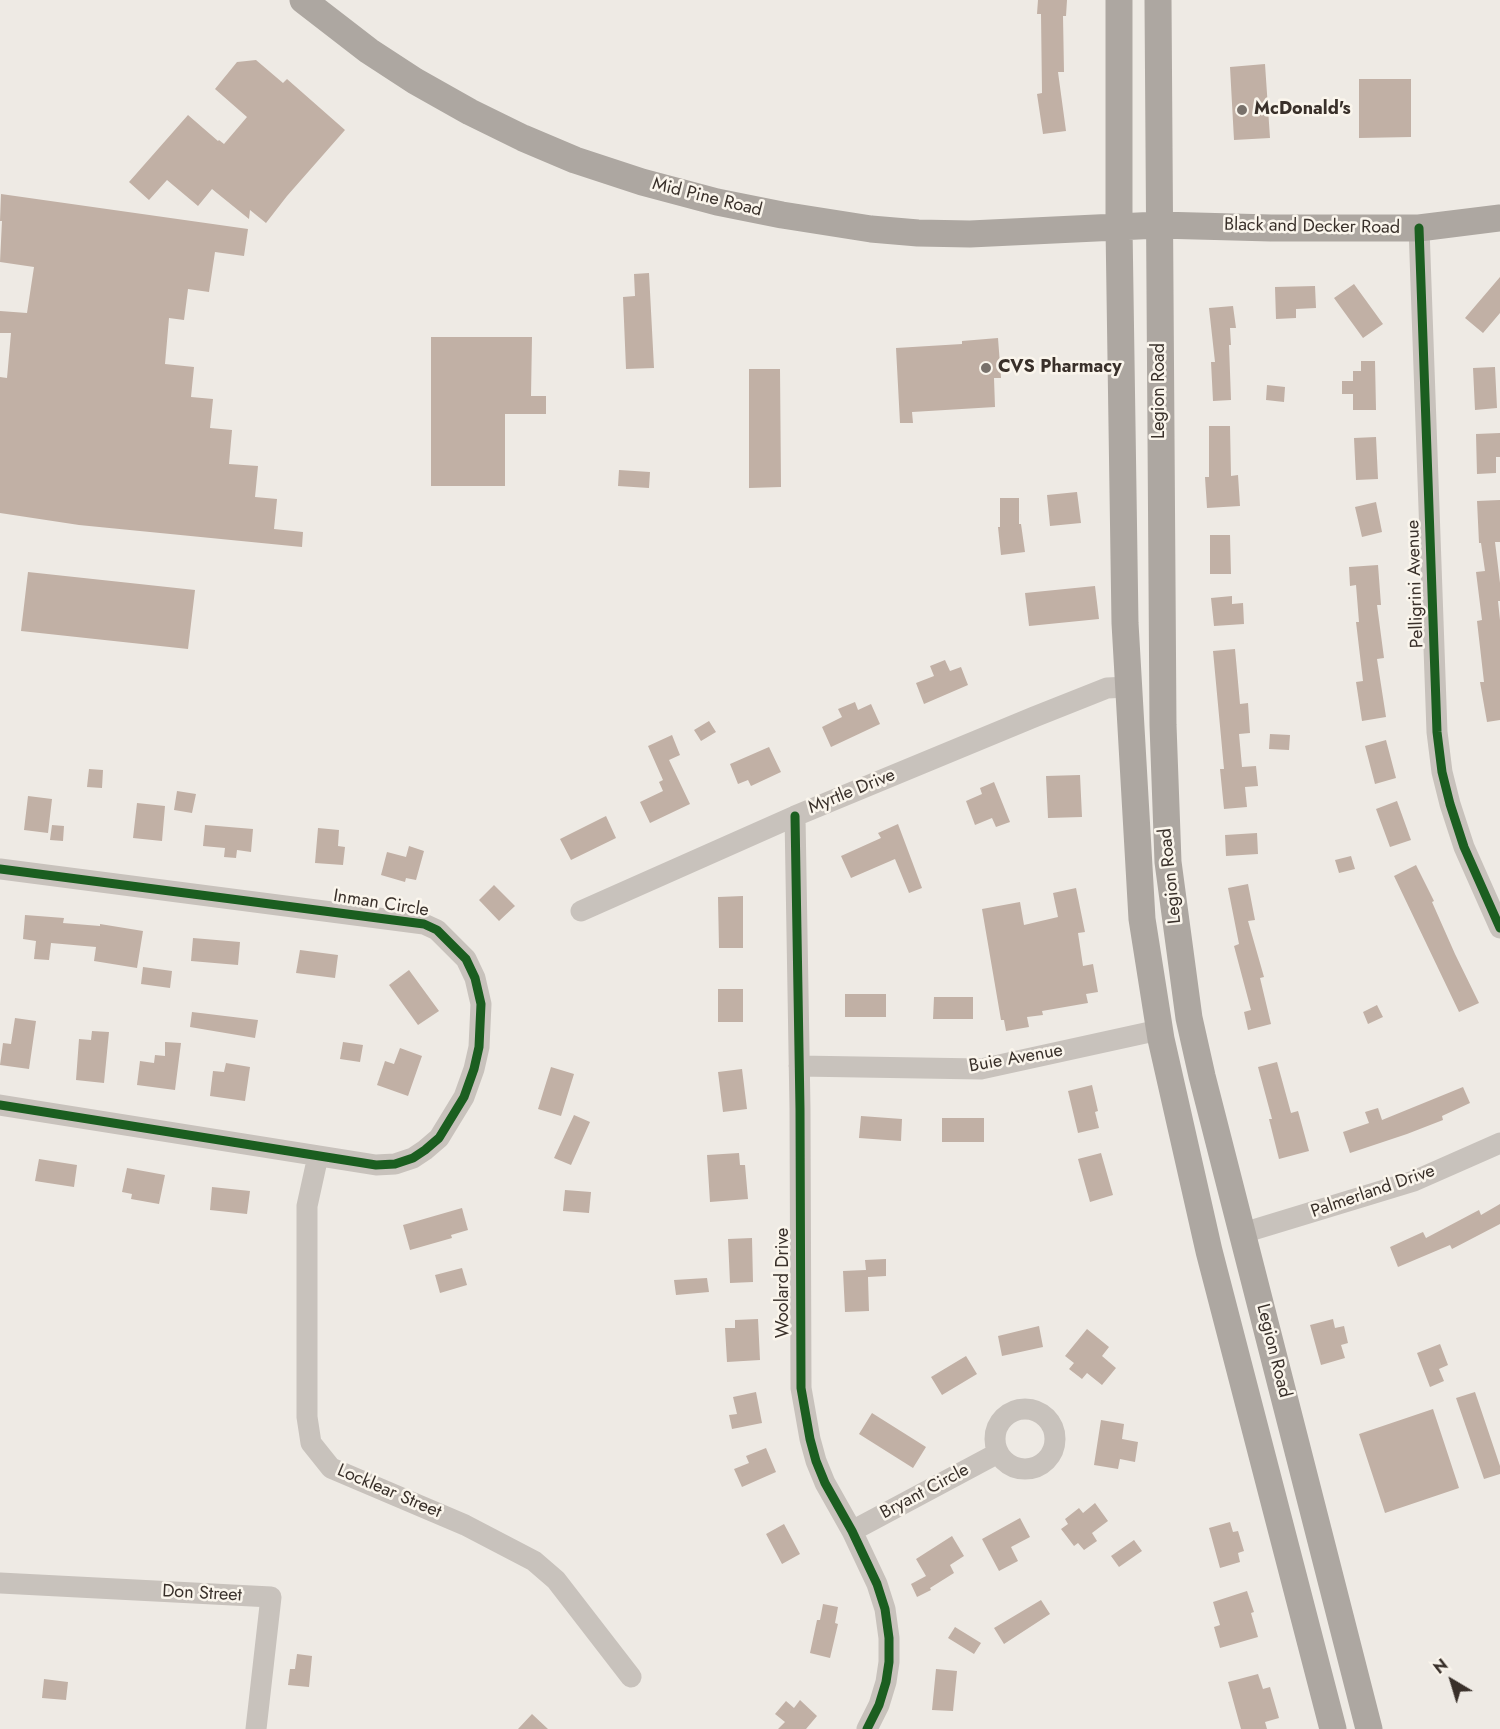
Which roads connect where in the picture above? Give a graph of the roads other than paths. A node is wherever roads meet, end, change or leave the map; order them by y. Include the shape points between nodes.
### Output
1 (303, 0) edge
2 (1119, 0) edge
3 (1158, 0) edge
4 (1500, 218) edge
5 (1159, 225) junction
6 (1119, 226) junction
7 (1419, 228) junction
8 (1128, 687) junction
9 (795, 816) junction
10 (0, 869) edge
11 (581, 911) dead end
12 (1500, 928) edge
13 (1159, 1030) junction
14 (799, 1066) junction
15 (1171, 1085) junction
16 (0, 1105) edge
17 (1500, 1143) edge
18 (318, 1156) junction
19 (1243, 1233) junction
20 (1217, 1283) junction
21 (998, 1453) dead end
22 (852, 1531) junction
23 (0, 1583) edge
24 (1335, 1595) junction
25 (631, 1677) dead end
26 (256, 1729) edge
27 (867, 1729) edge
28 (1333, 1729) edge
29 (1370, 1729) edge

1 - 6 main road, Mid Pine Road via 405,75 470,112 575,160 642,182 782,216 871,229 970,234
2 - 6 main road, Legion Road
3 - 5 main road, Legion Road
4 - 7 main road, Black and Decker Road
5 - 6 main road, Mid Pine Road
5 - 7 main road, Black and Decker Road
5 - 19 main road, Legion Road via 1162,725 1168,862 1189,1018
6 - 8 main road, Legion Road
7 - 12 street, Pelligrini Avenue via 1437,732 1450,804 1464,847
8 - 9 street, Myrtle Drive via 1107,688
8 - 13 main road, Legion Road via 1142,919
9 - 11 street, Myrtle Drive
9 - 14 street, Woolard Drive
10 - 18 street, Inman Circle via 424,924 437,930 466,959 481,1004 479,1047 464,1097 439,1138 412,1158 376,1165
13 - 14 street, Buie Avenue via 981,1070
13 - 15 main road, Legion Road
14 - 22 street, Woolard Drive via 801,1388 816,1461
15 - 19 main road via 1188,1103 1225,1227
15 - 20 main road, Legion Road
16 - 18 street, Inman Circle
17 - 19 street, Palmerland Drive via 1414,1181
18 - 25 street, Locklear Street via 307,1206 310,1443 331,1468 465,1525 534,1561 556,1580
19 - 24 main road, Legion Road
20 - 24 main road via 1237,1291 1242,1304 1317,1576
20 - 28 main road, Legion Road
21 - 22 street, Bryant Circle
22 - 27 street, Woolard Drive via 877,1584 889,1638 886,1682
23 - 26 street, Don Street via 271,1597
24 - 29 main road, Legion Road

